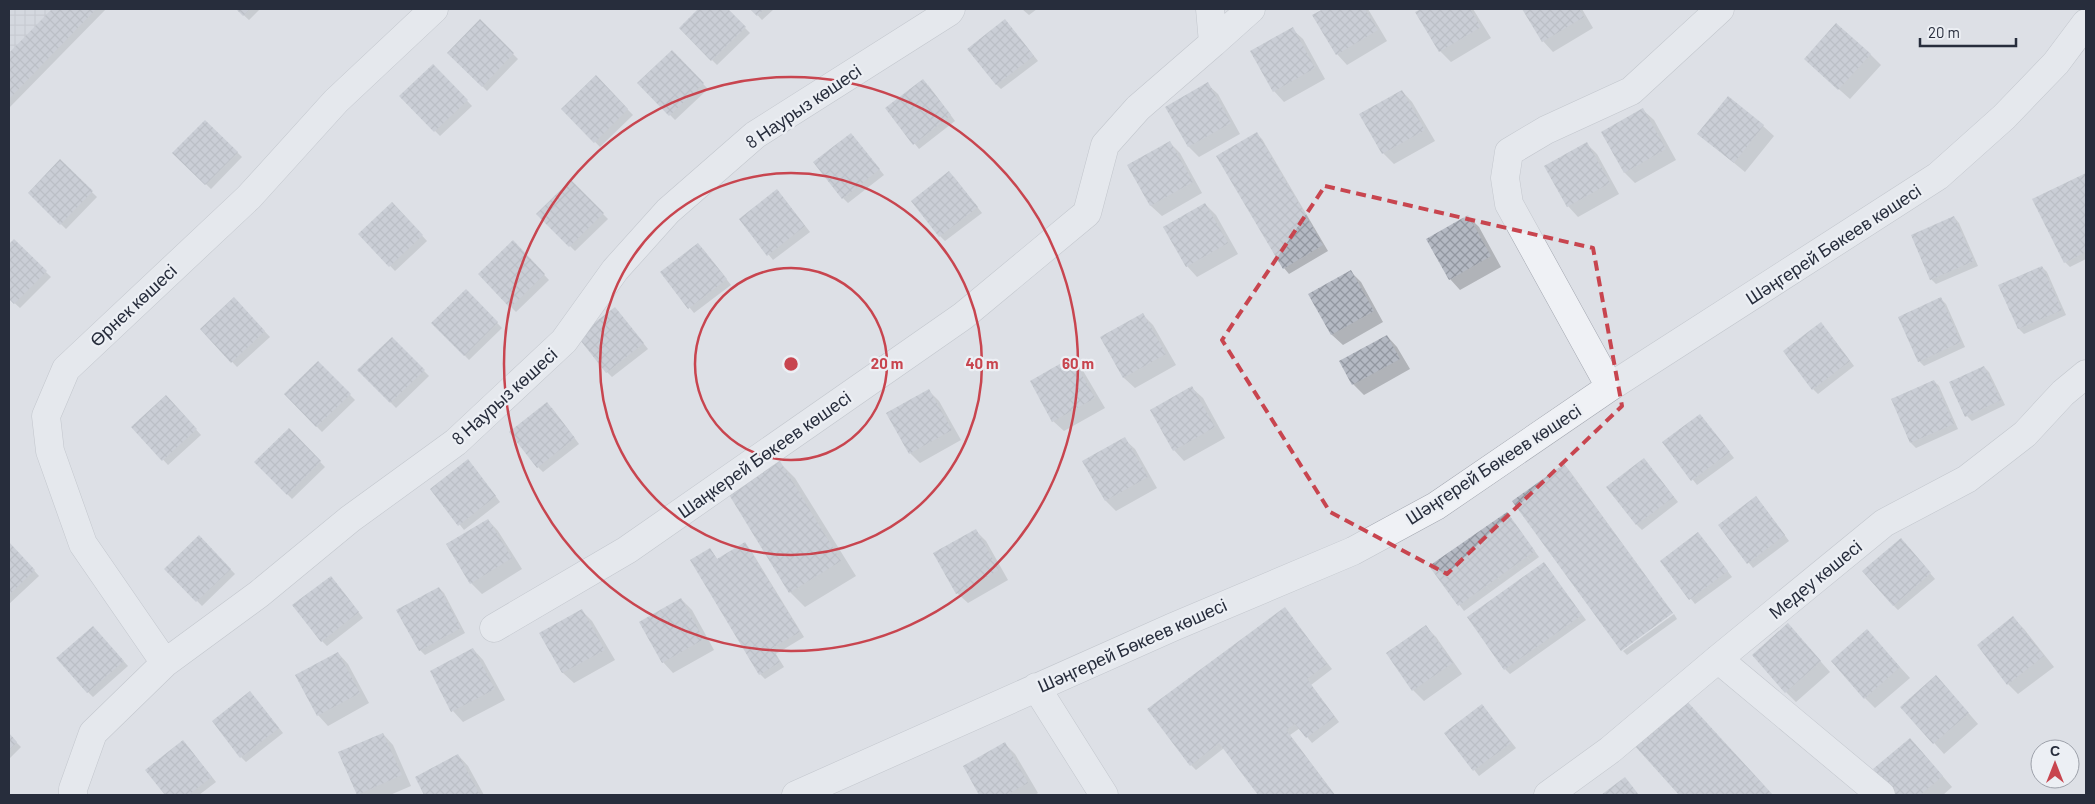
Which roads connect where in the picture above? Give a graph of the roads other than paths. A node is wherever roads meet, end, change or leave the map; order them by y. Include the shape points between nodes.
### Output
1 (434, 9) edge
2 (951, 9) edge
3 (1210, 9) edge
4 (1251, 9) edge
5 (1720, 9) edge
6 (2086, 23) edge
7 (1213, 43) junction
8 (2086, 374) edge
9 (1610, 387) junction
10 (494, 628) dead end
11 (1718, 659) junction
12 (165, 663) junction
13 (1036, 687) junction
14 (73, 795) edge
15 (796, 795) edge
16 (1104, 795) edge
17 (1548, 795) edge
18 (1881, 795) edge

1 - 12 street, Өрнек көшесі via 336,102 249,197 66,369 46,416 50,451 83,544
2 - 12 street, 8 Наурыз көшесі via 755,135 668,211 616,270 564,341 456,442 350,519 259,594
3 - 7 street
4 - 7 street, Шаңкерей Бөкеев көшесі
5 - 9 street via 1631,91 1546,130 1509,152 1505,178 1510,204
6 - 9 street, Шәңгерей Бөкеев көшесі via 2056,63 2004,118 1938,176
7 - 10 street, Шаңкерей Бөкеев көшесі via 1138,108 1105,145 1086,213 963,316 627,550
8 - 11 street, Медеу көшесі via 2063,393 2025,434 1967,478 1884,523
9 - 13 street, Шәңгерей Бөкеев көшесі via 1436,506 1352,551
11 - 17 street, Медеу көшесі via 1610,750
11 - 18 street
12 - 14 street, 8 Наурыз көшесі via 93,733
13 - 15 street, Шәңгерей Бөкеев көшесі
13 - 16 street

